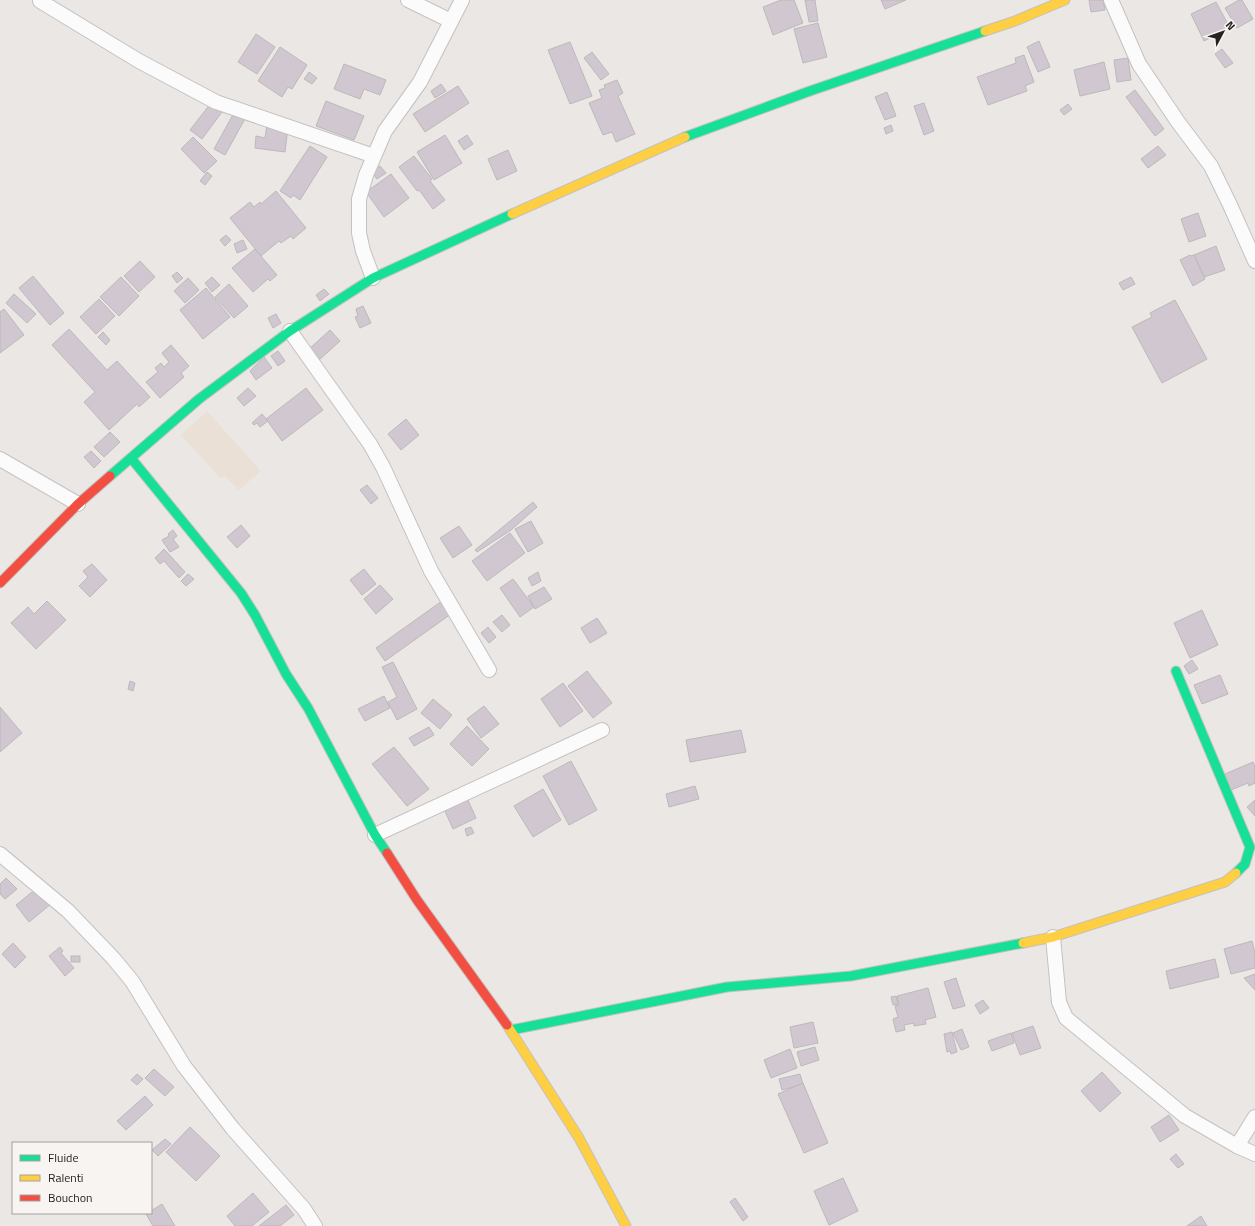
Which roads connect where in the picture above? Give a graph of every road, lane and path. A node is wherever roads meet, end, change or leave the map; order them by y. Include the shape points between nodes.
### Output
1 (408, 0) edge
2 (462, 0) edge
3 (1065, 0) edge
4 (1111, 0) edge
5 (40, 1) edge
6 (451, 21) junction
7 (374, 156) junction
8 (1255, 261) edge
9 (373, 278) junction
10 (290, 331) junction
11 (131, 458) junction
12 (0, 459) edge
13 (78, 504) junction
14 (0, 583) edge
15 (489, 670) dead end
16 (1176, 671) dead end
17 (602, 730) dead end
18 (375, 835) junction
19 (0, 854) edge
20 (1052, 937) junction
21 (511, 1030) junction
22 (1255, 1117) edge
23 (1237, 1146) junction
24 (1255, 1154) edge
25 (316, 1226) edge
26 (626, 1226) edge

1 - 6 street
2 - 6 street
3 - 9 street via 1014,21 810,91 678,140
4 - 8 street via 1138,64 1211,166
5 - 7 street via 139,61 216,102
6 - 7 street via 420,82 385,131
7 - 9 street via 359,199 359,233
9 - 10 street
10 - 11 street via 199,399
10 - 15 street via 370,444 431,571
11 - 13 street
11 - 18 street via 241,593 308,708
12 - 13 street
13 - 14 street
16 - 20 street via 1250,847 1248,859 1241,869 1225,882
17 - 18 street
18 - 21 street via 417,900
19 - 25 street via 68,911 113,958 132,981 184,1066 233,1129
20 - 21 street via 851,976 727,987
20 - 23 street via 1059,1002 1066,1018 1185,1116
21 - 26 street via 579,1138
22 - 23 street
23 - 24 street

